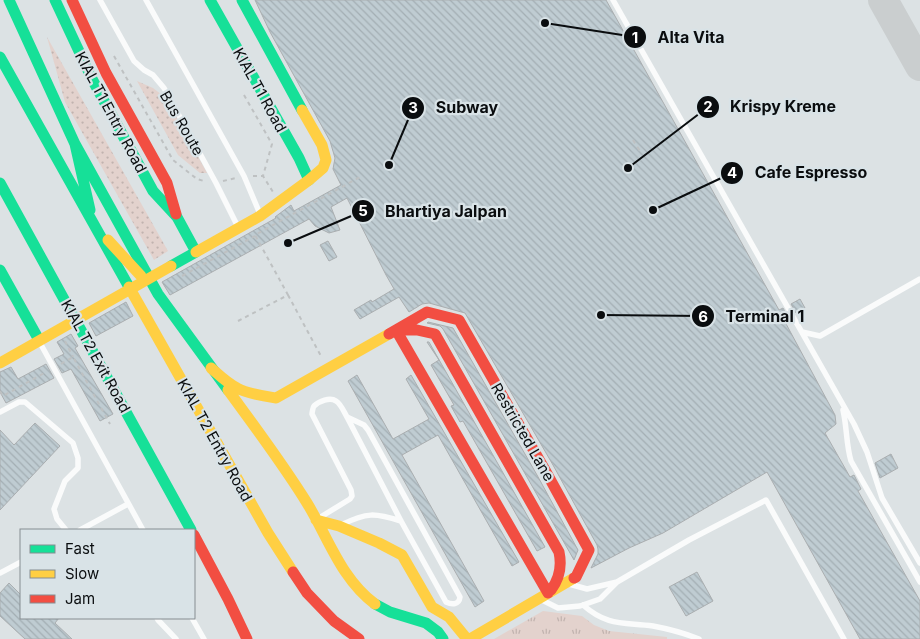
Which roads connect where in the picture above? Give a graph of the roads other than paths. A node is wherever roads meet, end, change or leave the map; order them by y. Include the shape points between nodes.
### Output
1 (9, 0) edge
2 (55, 0) edge
3 (72, 0) edge
4 (100, 0) edge
5 (146, 0) edge
6 (210, 0) edge
7 (242, 0) edge
8 (613, 0) edge
9 (0, 57) edge
10 (74, 144) junction
11 (309, 180) junction
12 (0, 182) edge
13 (260, 216) junction
14 (177, 217) junction
15 (93, 224) junction
16 (239, 228) junction
17 (196, 252) junction
18 (0, 270) edge
19 (920, 278) edge
20 (158, 294) junction
21 (396, 330) junction
22 (802, 332) junction
23 (39, 340) junction
24 (0, 363) edge
25 (211, 368) junction
26 (841, 400) junction
27 (0, 412) edge
28 (347, 417) junction
29 (128, 504) junction
30 (316, 520) junction
31 (401, 521) junction
32 (339, 526) junction
33 (65, 529) edge
34 (82, 529) edge
35 (139, 529) edge
36 (190, 529) edge
37 (268, 533) junction
38 (195, 538) edge
39 (20, 563) edge
40 (920, 564) edge
41 (0, 573) edge
42 (616, 582) junction
43 (920, 582) edge
44 (565, 583) junction
45 (544, 596) junction
46 (228, 599) junction
47 (583, 605) junction
48 (157, 619) edge
49 (193, 619) edge
50 (332, 633) dead end
51 (176, 639) edge
52 (204, 639) edge
53 (242, 639) edge
54 (247, 639) edge
55 (359, 639) edge
56 (443, 639) edge
57 (468, 639) edge
58 (699, 639) edge
59 (844, 639) edge

1 - 10 main road, KIAL T2 Entry Road
2 - 14 main road, KIAL T1 Entry Road via 92,79 153,191
3 - 14 main road, KIAL T1 Entry Road via 106,73 167,183
4 - 16 lane, Bus Route via 134,60 164,88
5 - 13 lane, Bus Route via 244,176
6 - 11 main road, KIAL T1 Road
7 - 11 main road, KIAL T1 Road via 322,145 326,160 323,168
8 - 22 lane
9 - 15 main road, KIAL T2 Entry Road
10 - 15 main road, KIAL T2 Entry Road
10 - 20 main road
11 - 13 main road
12 - 36 main road, KIAL T2 Exit Road
13 - 16 main road
14 - 17 main road, KIAL T1 Entry Road
15 - 20 main road, KIAL T2 Entry Road
15 - 37 main road, KIAL T2 Entry Road
16 - 17 main road
17 - 23 main road
18 - 23 main road
19 - 22 lane via 820,336
20 - 25 main road
21 - 25 main road via 276,398 239,389
21 - 44 main road, Restricted Lane via 427,312 459,320 589,550 576,577
21 - 45 main road
21 - 45 main road via 435,334 559,552 560,573 556,584
22 - 26 lane
23 - 24 main road
23 - 29 lane
25 - 30 main road via 275,454
26 - 40 lane via 866,452 882,498
26 - 43 lane via 851,460
27 - 33 lane via 25,402 72,443 78,468 65,481 54,509
28 - 30 lane via 336,400 322,401 314,407 312,414 352,496
28 - 31 lane
28 - 31 lane via 368,430 460,597 456,604 446,602
29 - 34 lane
29 - 35 lane
30 - 32 main road
30 - 56 main road via 346,574 361,593 389,611 424,622
31 - 32 lane via 370,514
32 - 57 main road via 402,555 432,607 449,617
37 - 50 main road via 300,592
37 - 55 main road, KIAL T2 Entry Road via 307,593 334,621
38 - 46 main road
39 - 41 lane
42 - 44 lane via 587,589
42 - 47 lane via 600,599
42 - 59 lane via 766,500
44 - 45 main road, Restricted Lane
45 - 47 lane via 558,608
45 - 57 main road, Restricted Lane
46 - 53 main road
46 - 54 main road
47 - 58 lane via 612,622 652,626
48 - 51 lane
49 - 52 lane

